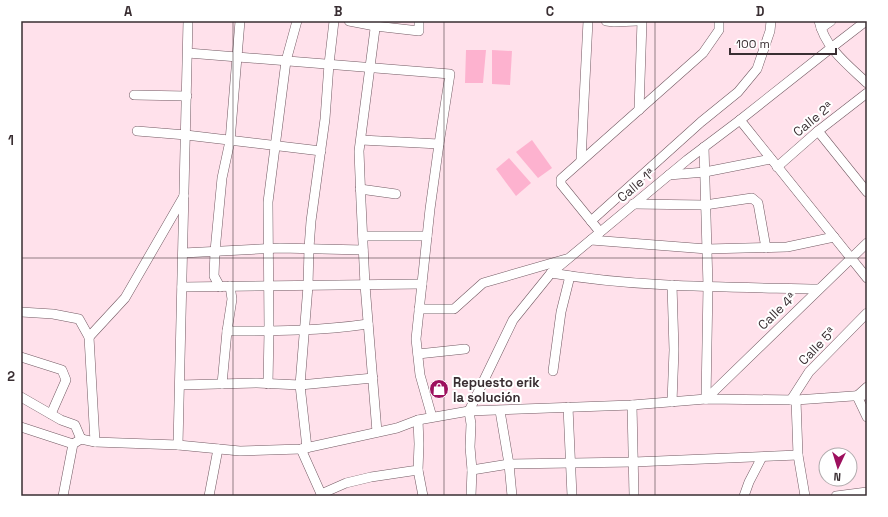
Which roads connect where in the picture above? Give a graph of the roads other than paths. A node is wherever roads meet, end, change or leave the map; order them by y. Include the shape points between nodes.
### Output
1 (188, 21) edge
2 (240, 21) edge
3 (297, 21) edge
4 (334, 21) edge
5 (349, 21) edge
6 (419, 21) edge
7 (588, 21) edge
8 (606, 21) edge
9 (637, 21) edge
10 (642, 21) edge
11 (719, 21) edge
12 (771, 21) edge
13 (831, 21) edge
14 (866, 21) edge
15 (376, 24) edge
16 (820, 25) edge
17 (831, 48) junction
18 (188, 54) junction
19 (237, 57) junction
20 (286, 61) junction
21 (329, 64) junction
22 (369, 68) junction
23 (867, 83) edge
24 (867, 93) edge
25 (134, 95) dead end
26 (187, 96) junction
27 (639, 110) junction
28 (740, 120) junction
29 (137, 131) dead end
30 (818, 131) junction
31 (186, 135) junction
32 (361, 140) junction
33 (230, 141) junction
34 (439, 144) junction
35 (275, 147) junction
36 (704, 147) junction
37 (321, 151) junction
38 (771, 159) junction
39 (581, 160) junction
40 (777, 167) junction
41 (704, 172) junction
42 (669, 175) junction
43 (360, 189) junction
44 (867, 192) edge
45 (396, 194) dead end
46 (184, 195) junction
47 (633, 204) junction
48 (705, 205) junction
49 (591, 221) junction
50 (600, 232) junction
51 (363, 236) junction
52 (427, 236) junction
53 (834, 237) junction
54 (590, 240) junction
55 (867, 243) edge
56 (268, 248) junction
57 (308, 248) junction
58 (766, 248) junction
59 (707, 249) junction
60 (363, 250) junction
61 (215, 251) junction
62 (183, 253) junction
63 (569, 258) junction
64 (851, 258) junction
65 (551, 273) junction
66 (570, 276) junction
67 (867, 278) edge
68 (422, 284) junction
69 (365, 285) junction
70 (672, 285) junction
71 (230, 286) junction
72 (269, 286) junction
73 (308, 286) junction
74 (708, 286) junction
75 (182, 287) junction
76 (220, 287) junction
77 (819, 288) junction
78 (419, 309) junction
79 (21, 312) edge
80 (867, 313) edge
81 (368, 324) junction
82 (304, 330) junction
83 (227, 331) junction
84 (269, 331) junction
85 (89, 337) junction
86 (465, 349) dead end
87 (418, 354) junction
88 (21, 357) edge
89 (553, 371) dead end
90 (373, 378) junction
91 (222, 384) junction
92 (268, 384) junction
93 (180, 385) junction
94 (300, 385) junction
95 (867, 387) edge
96 (867, 395) edge
97 (857, 396) junction
98 (21, 397) edge
99 (706, 399) junction
100 (794, 400) junction
101 (672, 402) junction
102 (632, 405) junction
103 (568, 407) junction
104 (469, 411) junction
105 (500, 411) junction
106 (51, 414) junction
107 (432, 417) junction
108 (867, 418) edge
109 (418, 420) junction
110 (21, 427) edge
111 (377, 432) junction
112 (77, 441) junction
113 (95, 442) junction
114 (178, 445) junction
115 (304, 448) junction
116 (218, 449) junction
117 (798, 455) junction
118 (762, 456) junction
119 (634, 462) junction
120 (570, 463) junction
121 (509, 464) junction
122 (418, 470) junction
123 (472, 470) junction
124 (867, 492) edge
125 (322, 495) edge
126 (63, 496) edge
127 (209, 496) edge
128 (423, 496) edge
129 (471, 496) edge
130 (512, 496) edge
131 (572, 496) edge
132 (634, 496) edge
133 (744, 496) edge
134 (805, 496) edge
135 (836, 496) edge

1 - 18 street
2 - 19 street
3 - 20 street
4 - 21 street
5 - 15 street
6 - 15 street via 418,31
7 - 39 street
8 - 9 street
10 - 27 street
11 - 27 street via 719,30 703,53
12 - 49 street via 757,69 738,92
13 - 16 street
14 - 17 street, Calle 1ª
15 - 22 street
16 - 17 street
17 - 23 street
17 - 28 street, Calle 1ª
18 - 19 street
18 - 26 street
19 - 20 street
19 - 33 street
20 - 21 street
20 - 35 street
21 - 22 street
21 - 37 street
22 - 32 street
22 - 34 street via 450,74
24 - 30 street, Calle 2ª
25 - 26 street
26 - 31 street
27 - 39 street
28 - 36 street, Calle 1ª
28 - 38 street
29 - 31 street
30 - 40 street, Calle 2ª
30 - 44 street
31 - 33 street
31 - 46 street
32 - 34 street
32 - 43 street
33 - 35 street
33 - 61 street via 222,178
34 - 52 street
35 - 37 street
35 - 56 street via 268,202
36 - 41 street
36 - 42 street, Calle 1ª
37 - 57 street
38 - 40 street
38 - 41 street
39 - 49 street via 560,181
40 - 53 street
41 - 42 street
41 - 48 street
42 - 47 street, Calle 1ª
43 - 45 street
43 - 51 street
46 - 62 street
46 - 85 street via 125,298
47 - 48 street
47 - 50 street, Calle 1ª
48 - 58 street via 752,198 756,200
48 - 59 street
49 - 50 street
50 - 54 street, Calle 1ª
51 - 52 street
51 - 60 street
52 - 68 street
53 - 58 street via 786,247
53 - 64 street
54 - 59 street
54 - 63 street, Calle 1ª
55 - 64 street, Calle 4ª
56 - 57 street
56 - 61 street
56 - 72 street
57 - 60 street
57 - 73 street
58 - 59 street
59 - 74 street
60 - 69 street
61 - 62 street
61 - 76 street via 214,276
62 - 75 street
63 - 65 street, Calle 1ª
63 - 78 street via 483,283 454,309
64 - 67 street
64 - 77 street, Calle 4ª
65 - 66 street
65 - 104 street, Calle 1ª via 513,320
66 - 70 street
66 - 89 street via 561,312
68 - 69 street
68 - 78 street
69 - 73 street
69 - 81 street
70 - 74 street
70 - 101 street
71 - 72 street
71 - 76 street
71 - 83 street via 232,299
72 - 73 street
72 - 84 street
73 - 82 street
74 - 77 street
74 - 99 street
75 - 76 street
75 - 93 street
77 - 99 street, Calle 4ª
78 - 87 street via 416,339
79 - 85 street via 79,319
80 - 100 street, Calle 5ª via 809,372
81 - 82 street
81 - 90 street
82 - 84 street
82 - 94 street
83 - 84 street
83 - 91 street
84 - 92 street
85 - 113 street
86 - 87 street
87 - 107 street via 420,375
88 - 106 street via 62,370 66,380
90 - 94 street
90 - 111 street
91 - 92 street
91 - 93 street
92 - 94 street
93 - 114 street
94 - 115 street
95 - 97 street
96 - 97 street
97 - 100 street
97 - 108 street
98 - 106 street
99 - 100 street
99 - 101 street
100 - 117 street
101 - 102 street
102 - 103 street
102 - 119 street
103 - 105 street
103 - 120 street
104 - 105 street
104 - 107 street
104 - 123 street
105 - 121 street
106 - 112 street via 75,425
107 - 109 street
109 - 111 street
109 - 122 street
110 - 112 street
111 - 115 street
112 - 113 street
112 - 126 street
113 - 114 street
114 - 116 street
115 - 116 street via 240,451
115 - 125 street
116 - 127 street
117 - 118 street
117 - 134 street
118 - 119 street
118 - 133 street
119 - 120 street
119 - 132 street
120 - 121 street
120 - 131 street
121 - 123 street
121 - 130 street
122 - 125 street via 346,483
122 - 128 street
123 - 129 street
124 - 135 street

